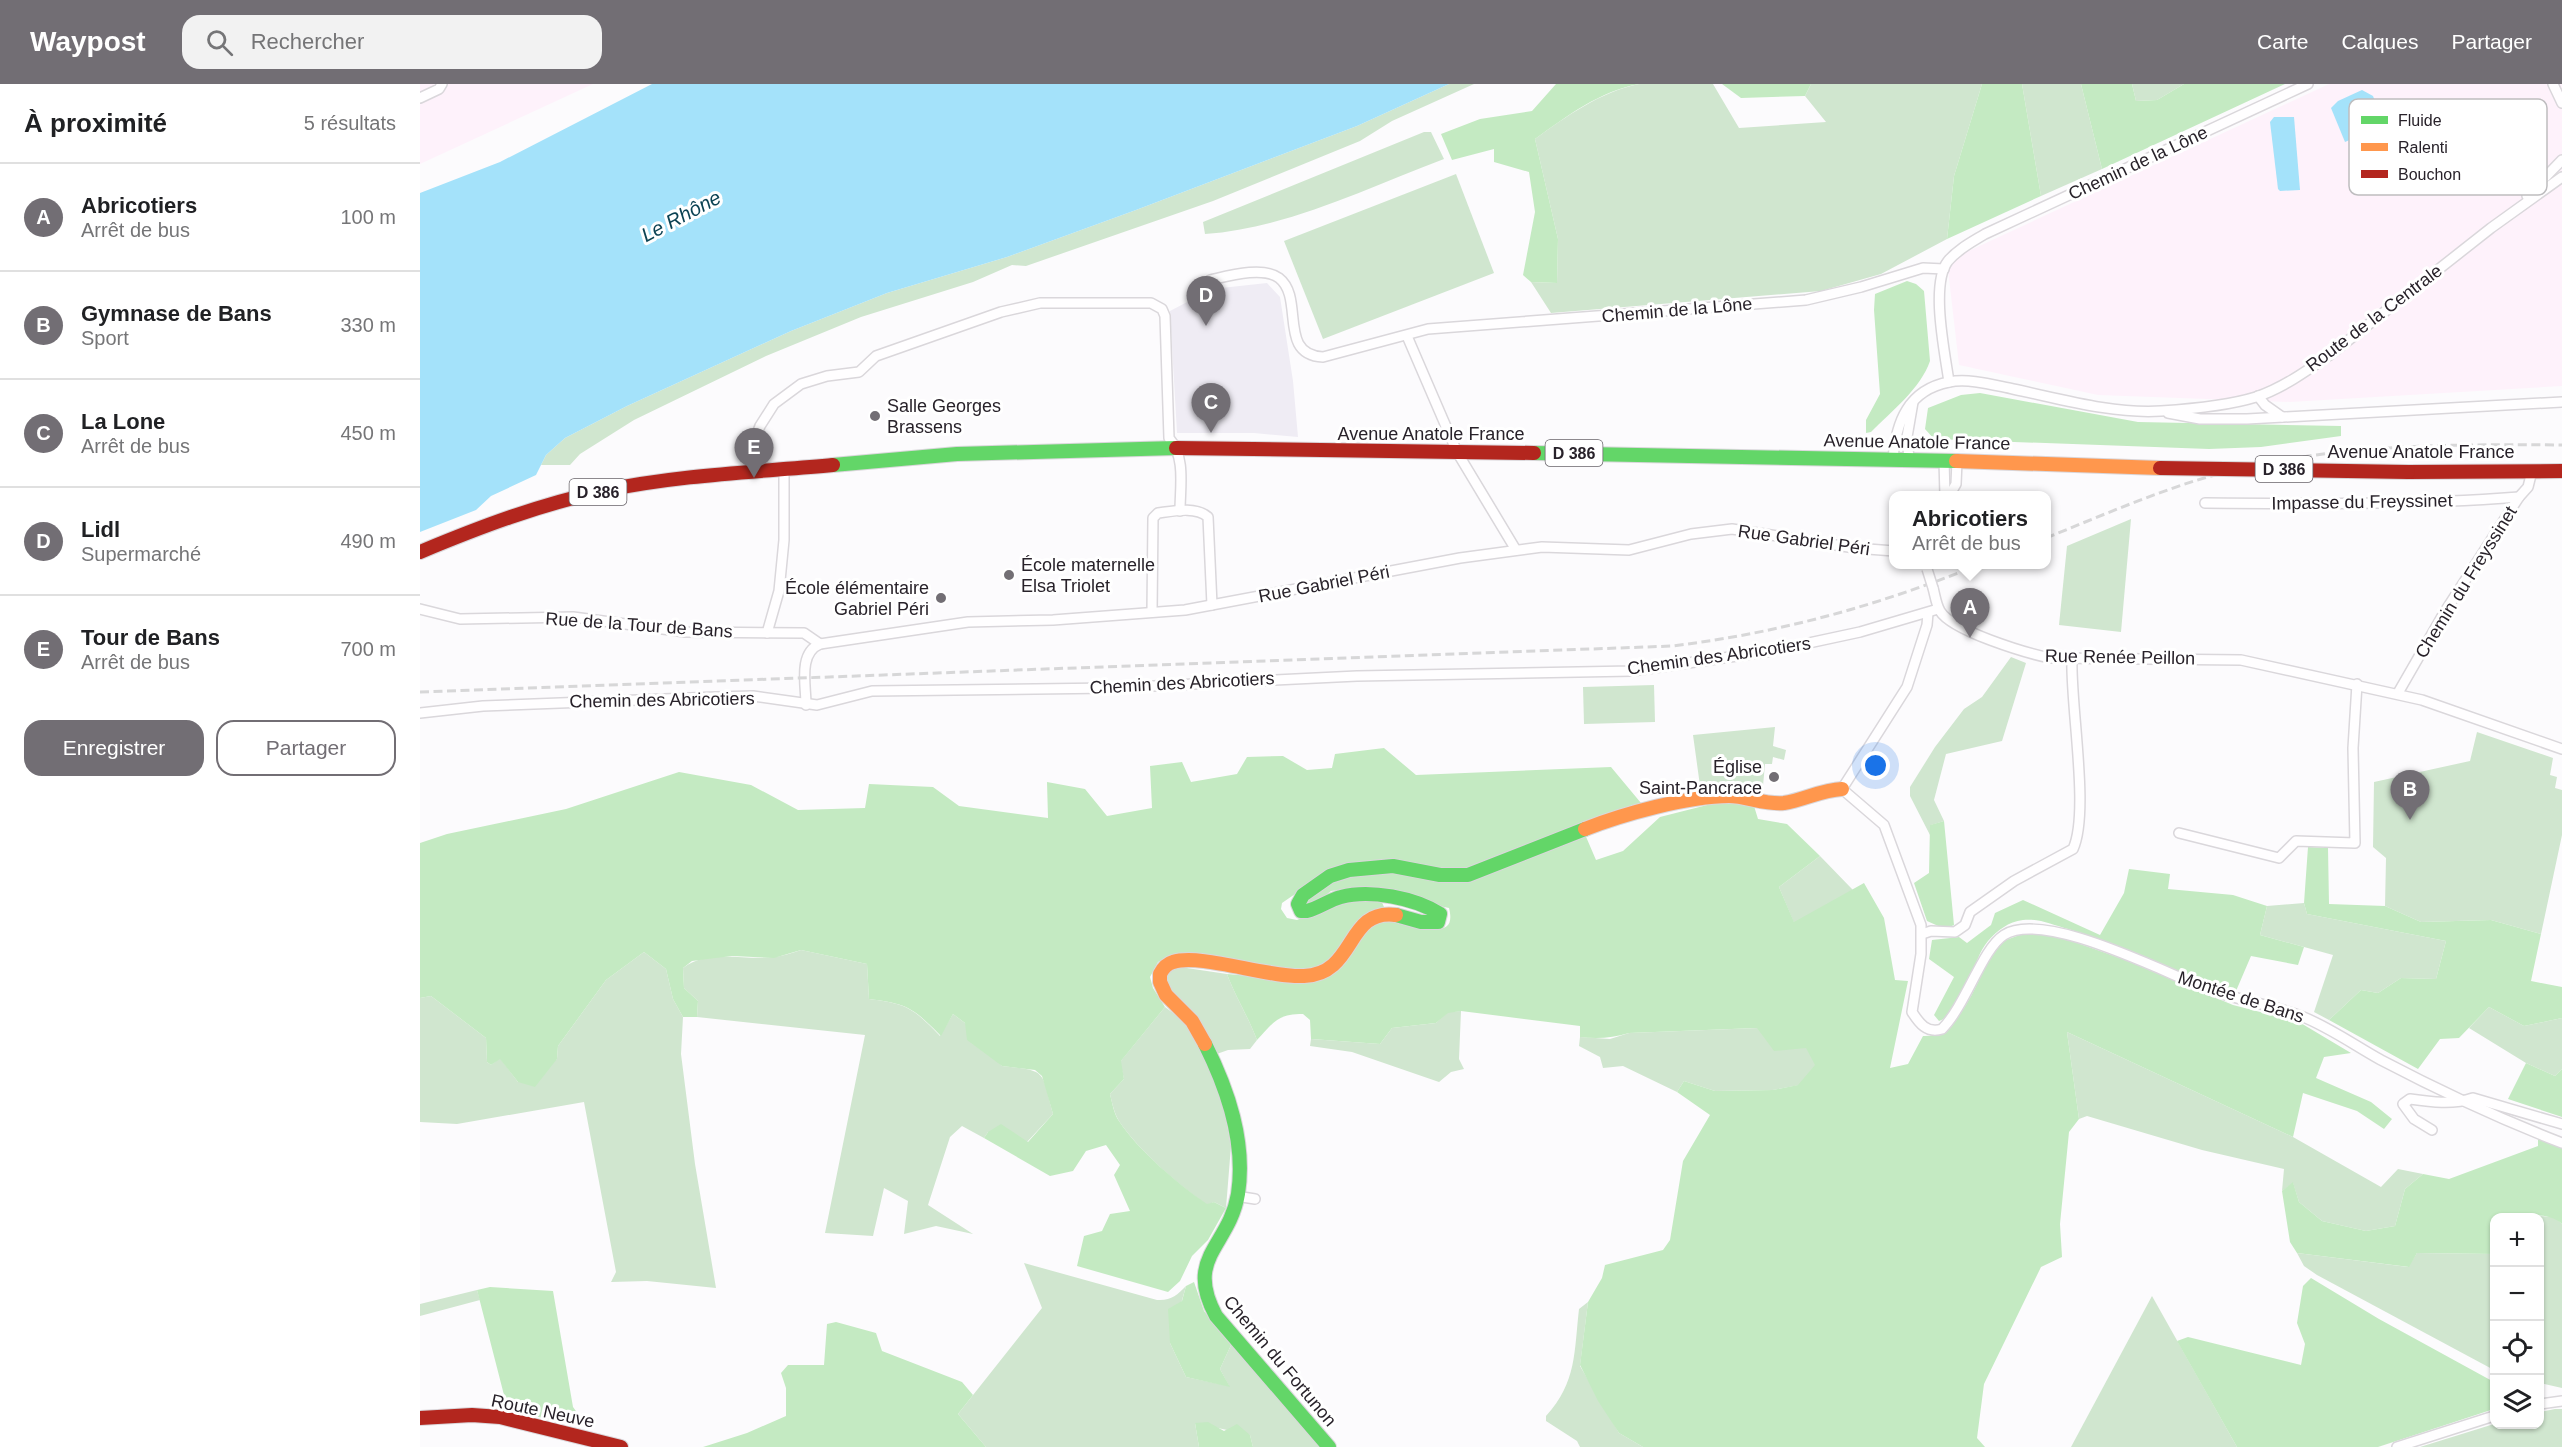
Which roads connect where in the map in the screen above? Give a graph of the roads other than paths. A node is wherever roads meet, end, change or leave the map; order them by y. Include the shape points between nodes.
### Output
1 (442, 84) edge
2 (2308, 84) edge
3 (2553, 84) edge
4 (420, 98) edge
5 (2562, 103) edge
6 (2562, 160) edge
7 (2547, 175) edge
8 (2562, 177) edge
9 (2547, 188) edge
10 (2528, 195) edge
11 (2536, 195) edge
12 (2508, 215) junction
13 (1944, 269) junction
14 (1210, 280) dead end
15 (1407, 336) junction
16 (1949, 381) junction
17 (2258, 396) junction
18 (1914, 401) junction
19 (2240, 401) junction
20 (2562, 402) edge
21 (2160, 411) junction
22 (2282, 417) junction
23 (2247, 419) junction
24 (1178, 448) junction
25 (1457, 452) junction
26 (1893, 459) junction
27 (1909, 459) junction
28 (1951, 461) junction
29 (784, 468) junction
30 (2532, 471) junction
31 (2562, 471) edge
32 (753, 472) junction
33 (1947, 491) edge
34 (2519, 496) junction
35 (2205, 503) dead end
36 (1180, 511) junction
37 (1516, 550) junction
38 (1889, 550) edge
39 (420, 552) edge
40 (1927, 569) edge
41 (1212, 605) junction
42 (420, 609) edge
43 (1938, 609) junction
44 (1152, 612) junction
45 (1928, 613) junction
46 (767, 633) junction
47 (820, 644) junction
48 (2072, 658) junction
49 (2357, 684) junction
50 (2398, 693) junction
51 (806, 705) junction
52 (420, 713) edge
53 (2562, 749) edge
54 (1842, 789) junction
55 (2179, 833) dead end
56 (1922, 934) junction
57 (2464, 1101) junction
58 (2562, 1124) edge
59 (2432, 1130) dead end
60 (2562, 1143) edge
61 (1236, 1196) junction
62 (1255, 1199) dead end
63 (2562, 1401) edge
64 (2544, 1403) edge
65 (2490, 1417) edge
66 (420, 1418) edge
67 (621, 1447) edge
68 (1329, 1447) edge
69 (2397, 1447) edge

1 - 4 street
2 - 13 street, Chemin de la Lône via 1985,234 1961,248
3 - 5 street
6 - 7 street, Route de la Centrale
8 - 9 street, Route de la Centrale
10 - 12 street, Route de la Centrale
11 - 12 street, Route de la Centrale
12 - 17 street, Route de la Centrale via 2331,354
13 - 15 street, Chemin de la Lône via 1923,268 1806,300 1428,329
13 - 16 street via 1940,296
14 - 15 street, Chemin de la Lône via 1261,273 1279,278 1289,291 1299,345 1314,356
15 - 25 street
16 - 18 street
16 - 21 street, Route de la Centrale via 1989,384 2095,406
17 - 19 street, Route de la Centrale
17 - 22 street
18 - 26 street via 1903,412 1897,427
18 - 27 street via 1907,437
19 - 21 street, Route de la Centrale
19 - 23 street
20 - 22 street
21 - 23 street via 2200,418
22 - 23 street
24 - 25 main road, Avenue Anatole France / D 386
24 - 29 main road, Avenue Anatole France / D 386 via 957,454
24 - 32 street via 1169,438 1162,309 1151,303 1040,303 1001,312 876,356 859,372 801,384 774,404 760,426 752,447
24 - 36 street
25 - 26 main road, Avenue Anatole France / D 386
25 - 37 street
26 - 27 main road, Avenue Anatole France / D 386
27 - 28 main road, Avenue Anatole France / D 386
28 - 30 main road, Avenue Anatole France / D 386, bridge via 2408,472
28 - 33 street
29 - 32 main road, Avenue Anatole France / D 386
29 - 46 street via 779,591
30 - 31 main road, Avenue Anatole France / D 386
30 - 34 street, Chemin du Freyssinet via 2528,487
32 - 39 main road, Avenue Anatole France / D 386 via 657,482 567,499 488,524
34 - 35 street, Impasse du Freyssinet via 2328,504
34 - 50 street, Chemin du Freyssinet
36 - 41 street via 1208,517
36 - 44 street via 1158,513 1153,518
37 - 38 street, Rue Gabriel Péri via 1542,546 1629,550 1692,534 1732,529
37 - 41 street, Rue Gabriel Péri
40 - 43 street, bridge
41 - 44 street, Rue Gabriel Péri
42 - 46 street, Rue de la Tour de Bans via 460,619 573,617 685,632
43 - 45 street, Chemin des Abricotiers
43 - 48 street, Rue Renée Peillon via 1953,621 2003,646 2050,658
44 - 47 street, Rue Gabriel Péri via 968,622
45 - 51 street, Chemin des Abricotiers via 1772,651 1632,671 872,692
45 - 54 street via 1907,687
46 - 47 street, Rue de la Tour de Bans via 804,633
47 - 51 street via 811,649 806,659
48 - 49 street, Rue Renée Peillon via 2241,660
48 - 56 street via 2079,797 2073,849 1970,912 1965,925 1955,933
49 - 50 street, Rue Renée Peillon
49 - 55 street via 2353,748 2355,843 2296,841 2279,858
50 - 53 street, Rue Renée Peillon
51 - 52 street, Chemin des Abricotiers via 753,696 483,706
54 - 56 street via 1884,825
54 - 61 main road, Chemin du Fortunon via 1782,803 1730,795 1696,800 1603,822 1468,875 1440,875 1394,867 1348,870 1330,876 1303,895 1298,904 1301,911 1310,912 1333,898 1364,894 1431,908 1440,914 1440,919 1428,923 1392,913 1371,919 1336,965 1322,974 1284,974 1194,961 1168,963 1160,974 1161,989 1196,1027 1233,1110 1239,1149
56 - 57 street, Montée de Bans via 1912,1012 1928,1030 1942,1029 1956,1016 1989,951 2003,935 2040,927 2216,992 2300,1015
57 - 58 street via 2473,1098
57 - 59 street via 2410,1099 2403,1104 2414,1119
57 - 60 street, Montée de Bans
61 - 62 street
61 - 68 main road, Chemin du Fortunon via 1228,1221 1203,1268 1204,1296 1216,1316
63 - 64 street
65 - 69 street
66 - 67 main road, Route Neuve via 500,1418

